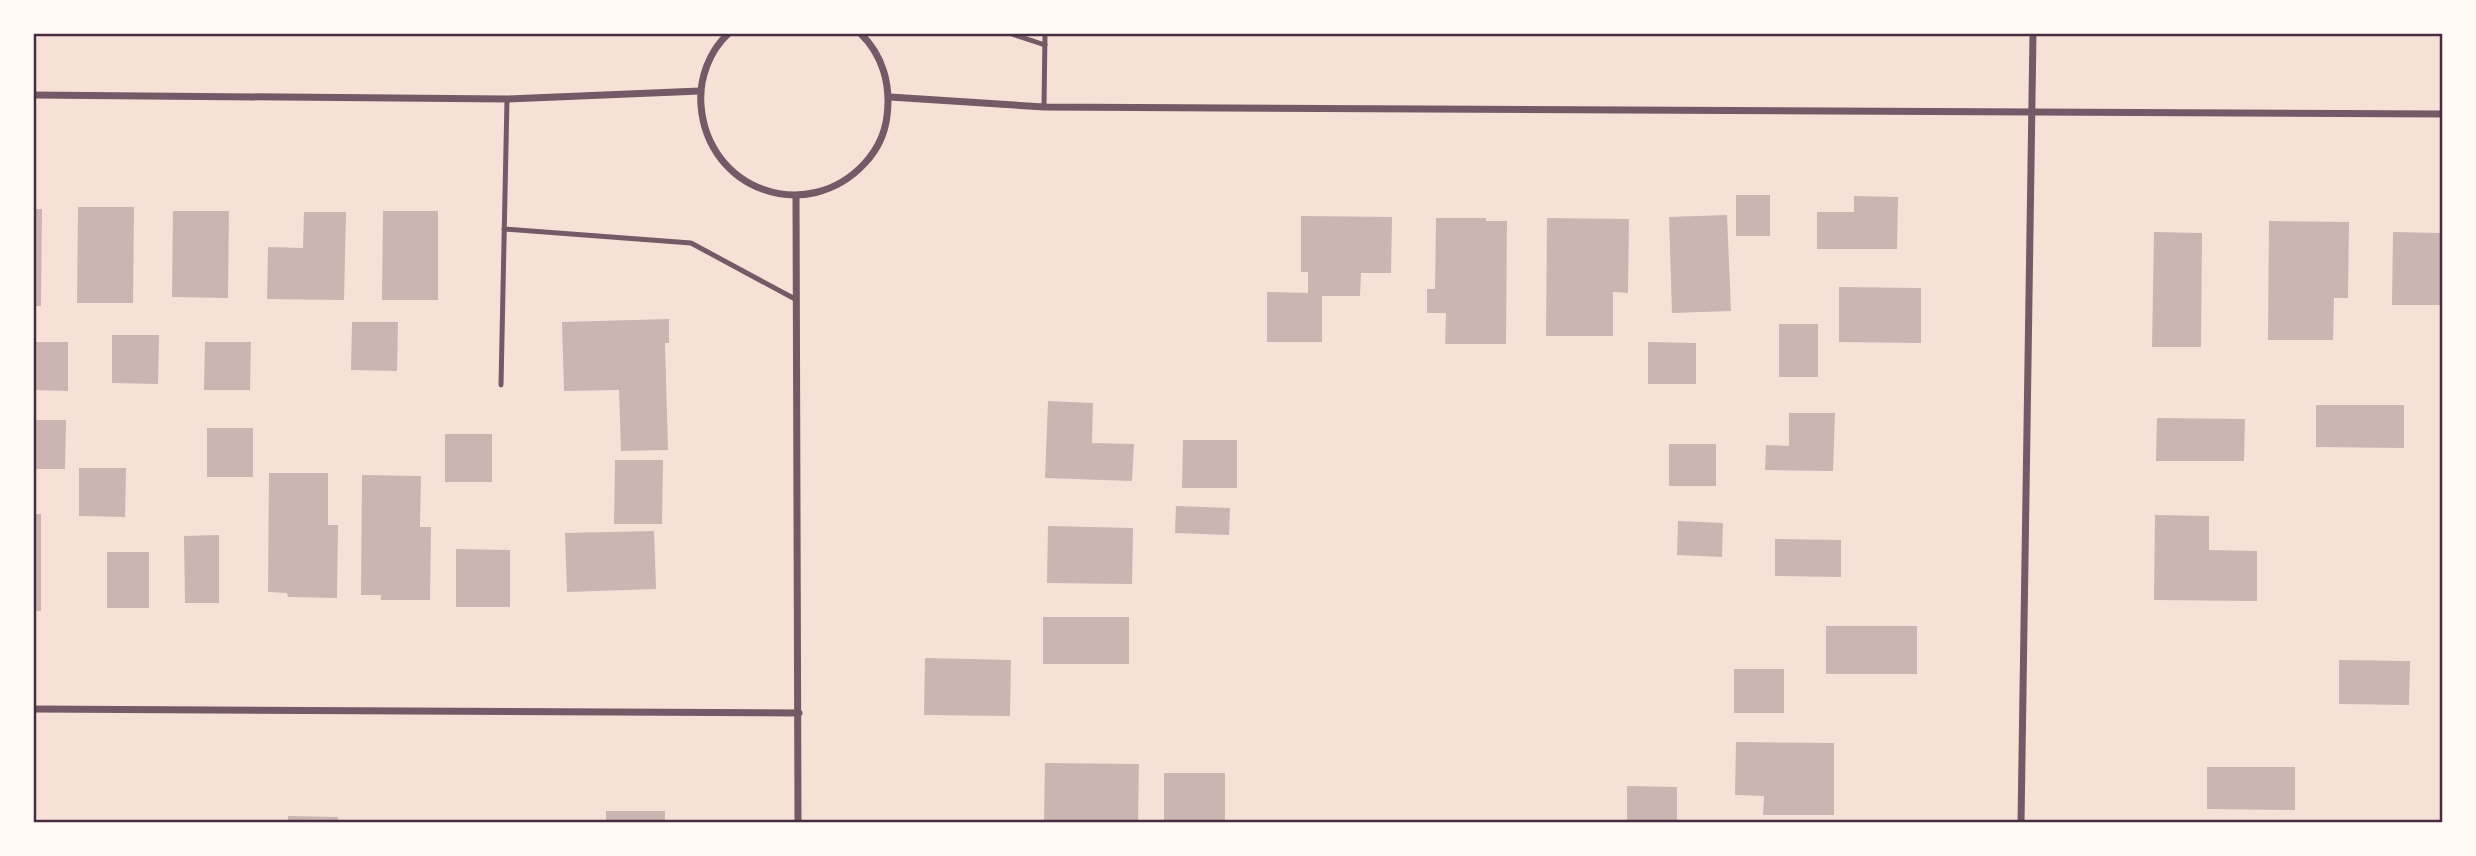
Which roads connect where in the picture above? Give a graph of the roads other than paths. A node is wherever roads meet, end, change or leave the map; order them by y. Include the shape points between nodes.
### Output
1 (729, 33) edge
2 (860, 33) edge
3 (1009, 33) edge
4 (1045, 33) edge
5 (2033, 33) edge
6 (1045, 45) junction
7 (700, 91) junction
8 (33, 95) edge
9 (890, 97) junction
10 (506, 99) junction
11 (1044, 107) junction
12 (2033, 112) junction
13 (2443, 114) edge
14 (796, 196) junction
15 (504, 229) junction
16 (795, 299) junction
17 (501, 385) dead end
18 (33, 709) edge
19 (799, 713) junction
20 (797, 823) edge
21 (2021, 823) edge

1 - 7 street via 707,64
2 - 9 street via 884,69
3 - 6 lane
4 - 6 lane
5 - 12 street
6 - 11 lane
7 - 10 street
7 - 14 street via 702,123 715,152 736,176 764,191
8 - 10 street
9 - 11 street
9 - 14 street via 886,128 873,155 852,177 825,191
10 - 15 lane
11 - 12 street
12 - 13 street
12 - 21 street
14 - 16 street
15 - 16 lane via 691,243
15 - 17 lane
16 - 19 street
18 - 19 street
19 - 20 street

